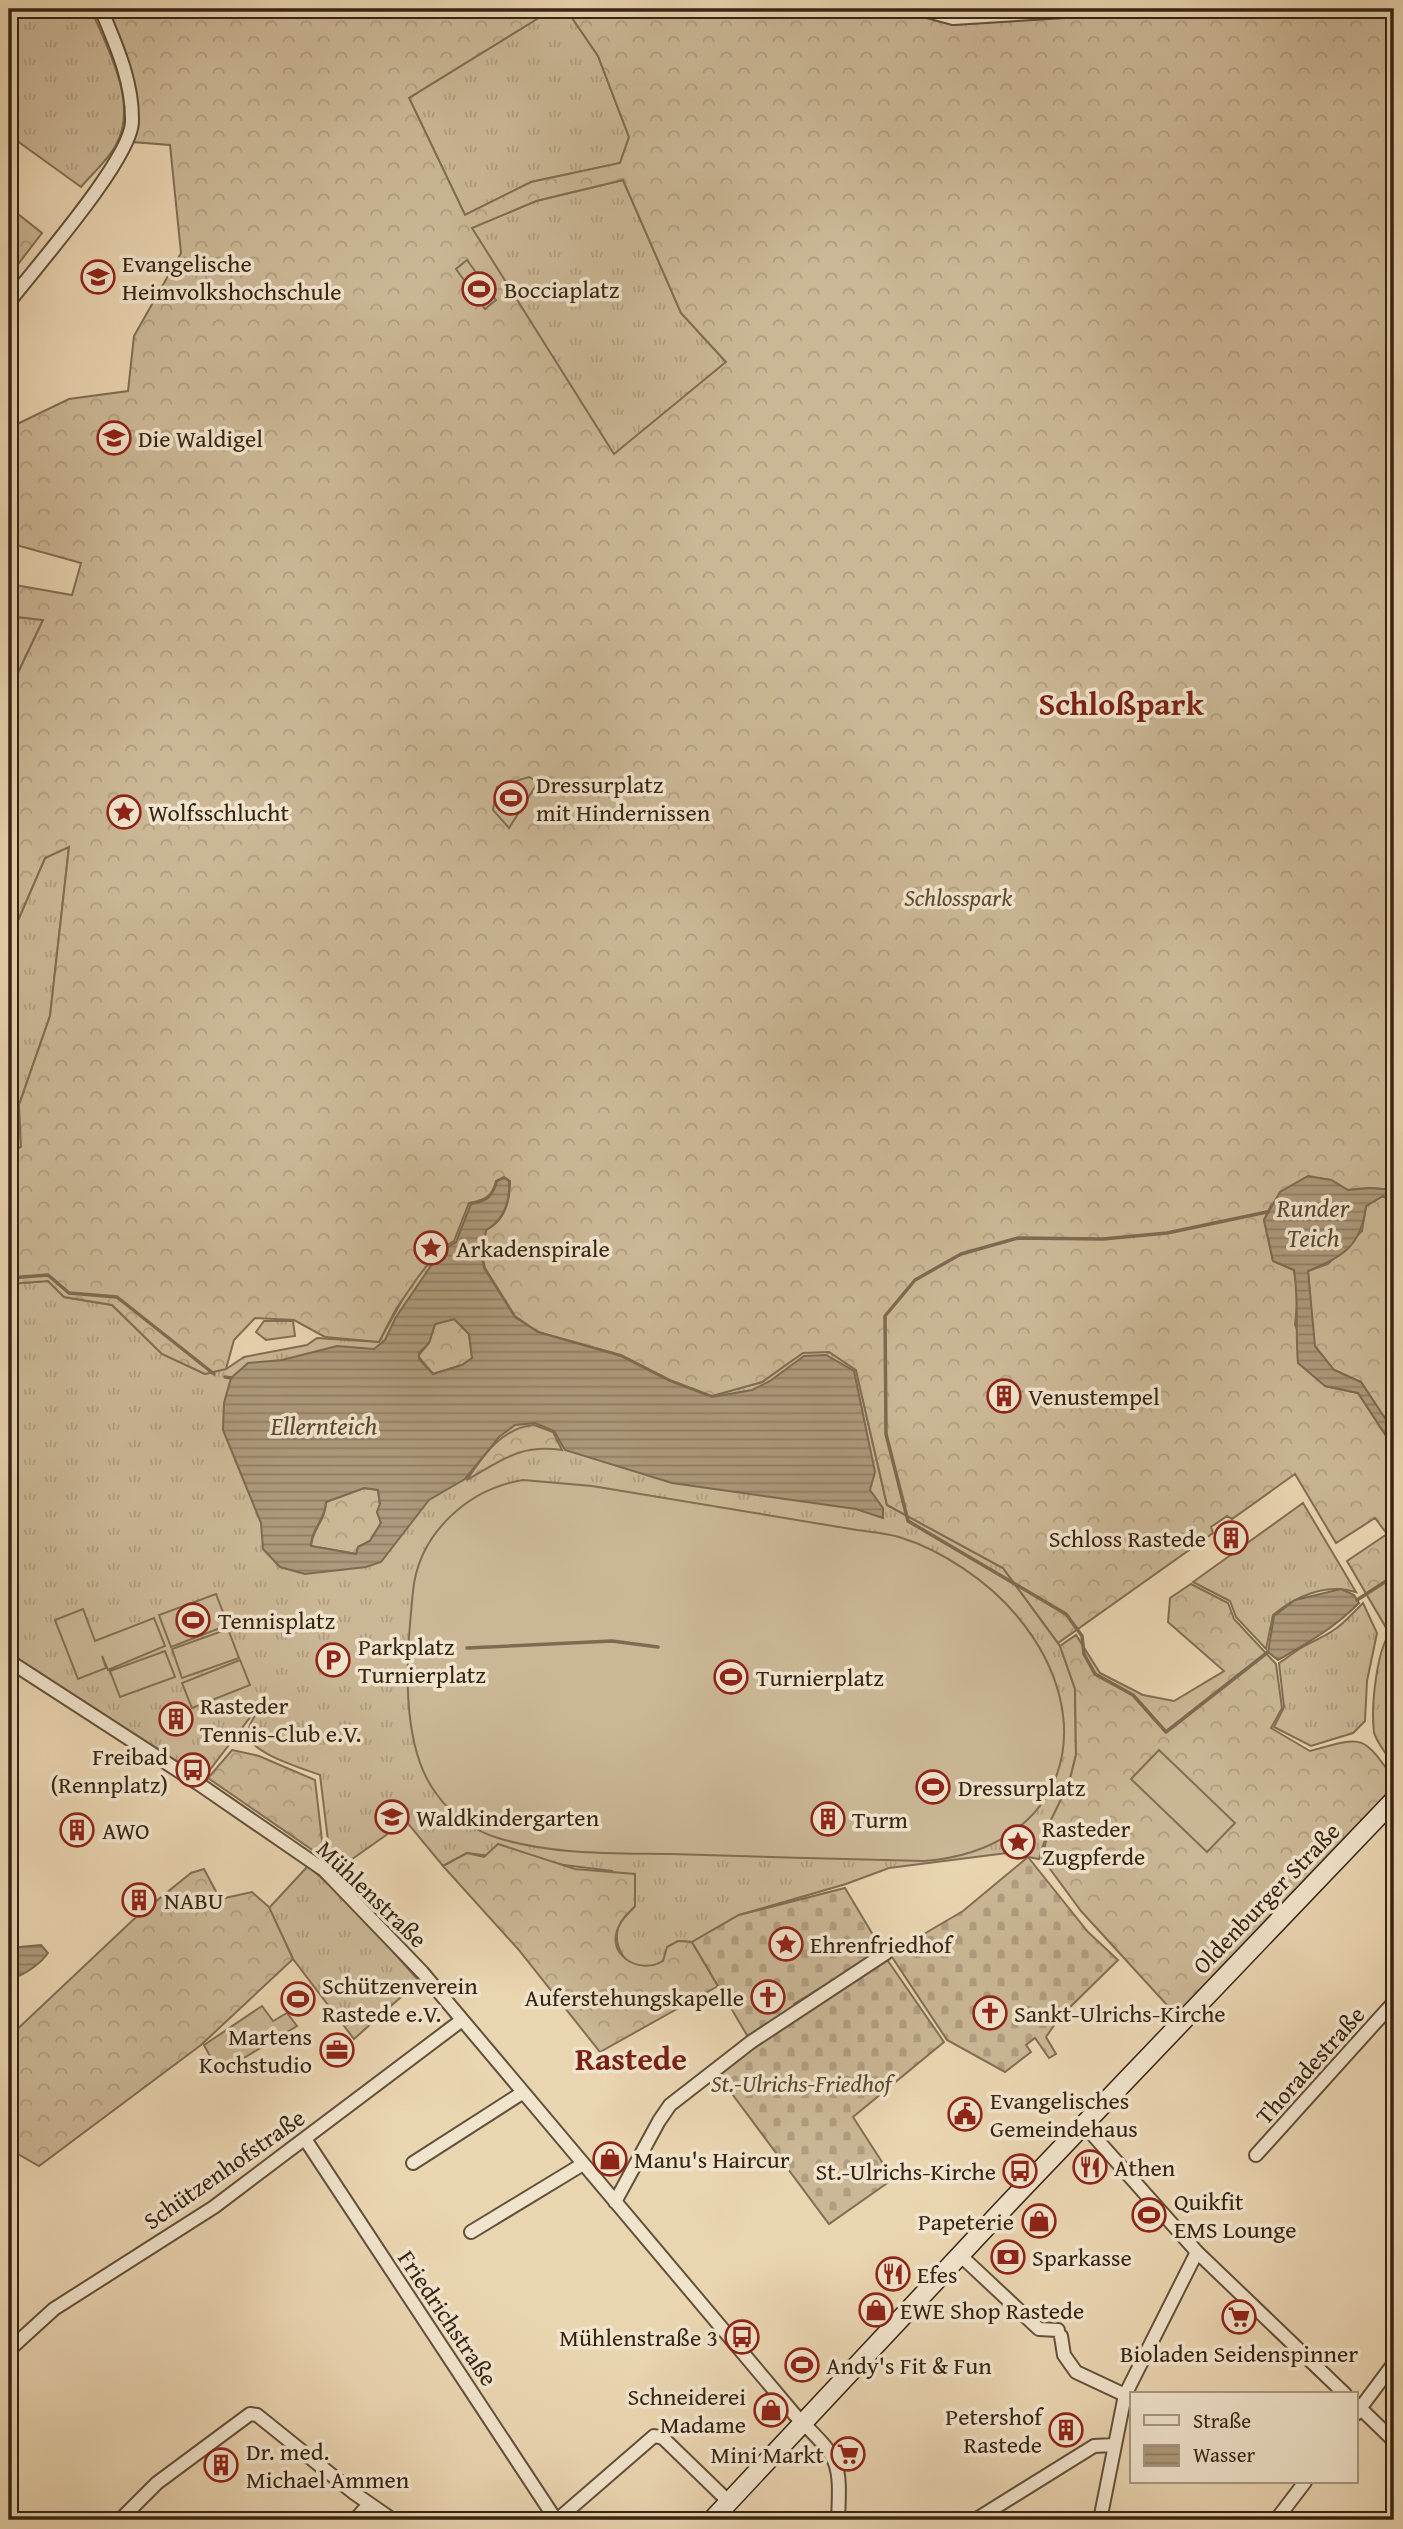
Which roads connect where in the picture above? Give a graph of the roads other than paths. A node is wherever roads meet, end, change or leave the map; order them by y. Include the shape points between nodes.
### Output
1 (101, 9) edge
2 (920, 9) edge
3 (1098, 9) edge
4 (1023, 12) edge
5 (9, 302) edge
6 (9, 1661) edge
7 (1394, 1800) edge
8 (886, 1953) dead end
9 (1394, 2002) edge
10 (462, 2020) junction
11 (523, 2093) junction
12 (1084, 2125) junction
13 (305, 2139) junction
14 (1256, 2155) dead end
15 (413, 2163) dead end
16 (583, 2164) junction
17 (615, 2202) junction
18 (471, 2232) dead end
19 (1197, 2252) junction
20 (960, 2255) junction
21 (9, 2350) edge
22 (1394, 2363) edge
23 (1343, 2392) edge
24 (1125, 2395) junction
25 (1358, 2408) edge
26 (1358, 2410) edge
27 (803, 2423) junction
28 (1394, 2441) edge
29 (1114, 2445) junction
30 (1303, 2484) edge
31 (729, 2502) junction
32 (369, 2504) junction
33 (120, 2520) edge
34 (355, 2520) edge
35 (393, 2520) edge
36 (556, 2520) edge
37 (712, 2520) edge
38 (838, 2520) edge
39 (975, 2520) edge
40 (1100, 2520) edge
41 (1276, 2520) edge

1 - 5 street via 131,95 127,145
2 - 4 street via 953,18
3 - 4 street
6 - 10 street, Mühlenstraße via 324,1870
7 - 12 street, Oldenburger Straße
8 - 17 street via 751,2042 670,2105
9 - 14 street, Thoradestraße
10 - 11 street, Mühlenstraße
10 - 13 street, Schützenhofstraße
11 - 15 street
11 - 16 street, Mühlenstraße
12 - 19 street
12 - 20 street, Oldenburger Straße
13 - 21 street, Schützenhofstraße via 199,2217 54,2309
13 - 36 street, Friedrichstraße
16 - 17 street, Mühlenstraße
16 - 18 street
17 - 27 street, Mühlenstraße
19 - 23 street
19 - 24 street
20 - 24 street via 1039,2329 1060,2333 1064,2355 1076,2372
20 - 27 street, Oldenburger Straße
22 - 25 street
24 - 29 street
26 - 28 street
27 - 31 street, Oldenburger Straße
27 - 38 street, Mühlenstraße via 837,2463
29 - 39 street via 1094,2446
29 - 40 street
30 - 41 street
31 - 36 street via 663,2438 654,2436
31 - 37 street, Oldenburger Straße
32 - 33 street via 257,2415 241,2419 200,2449
32 - 34 street
32 - 35 street

